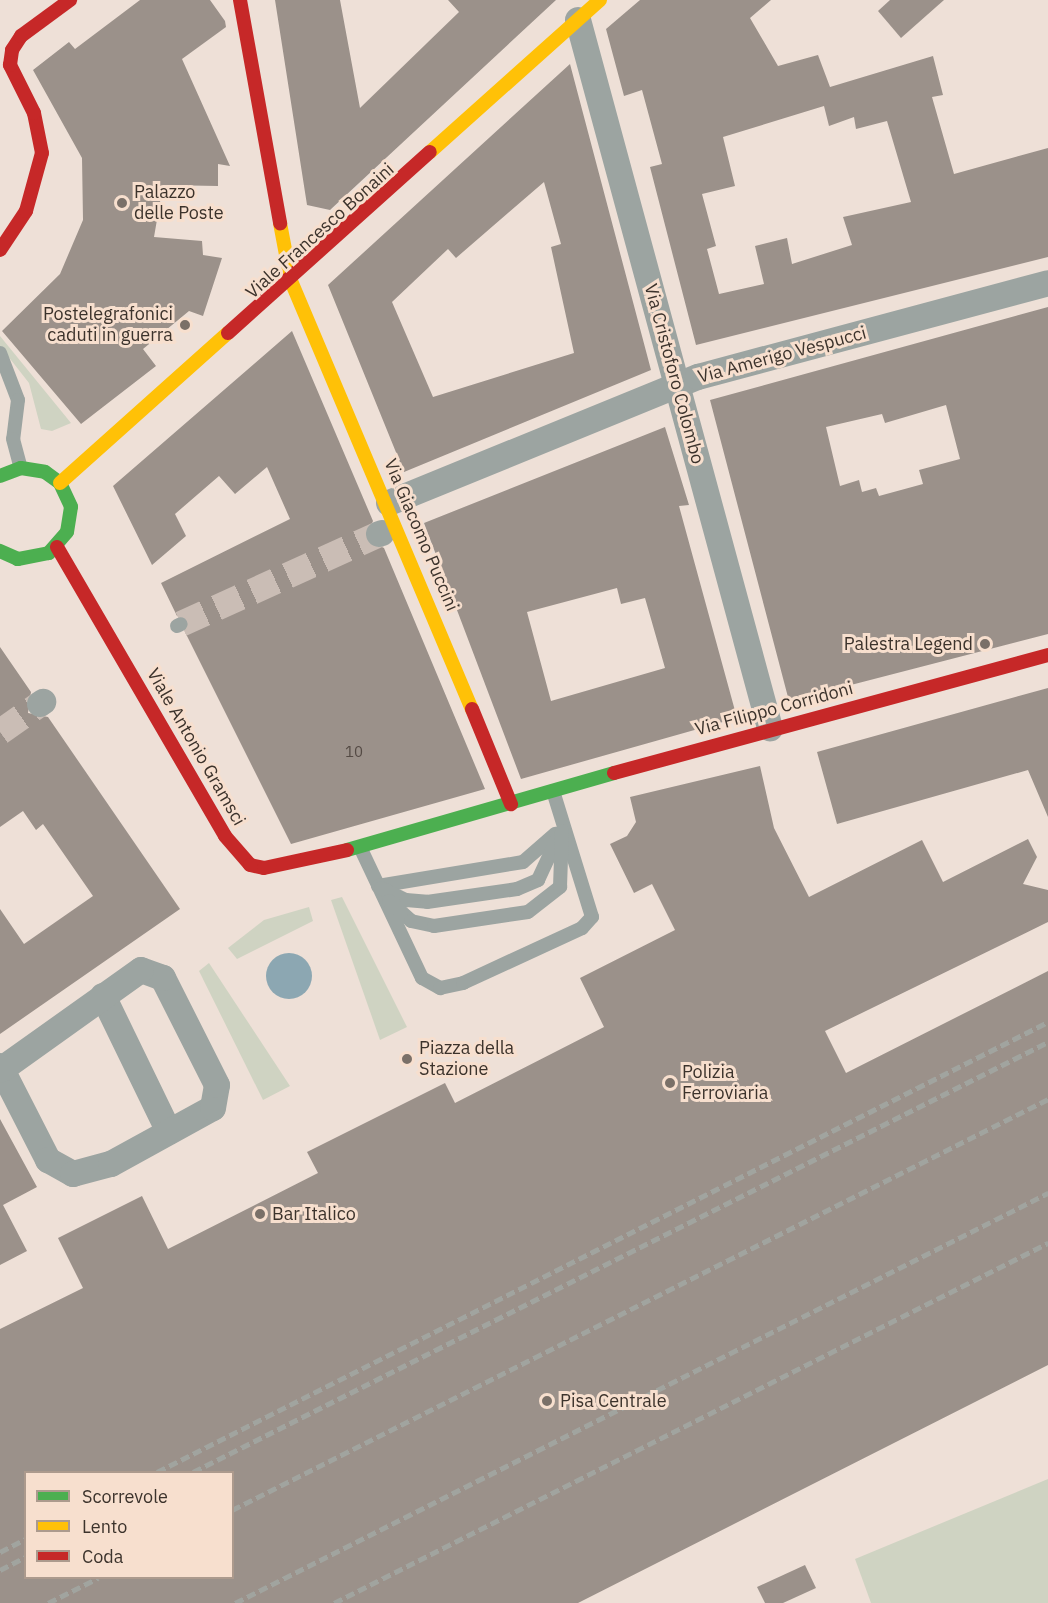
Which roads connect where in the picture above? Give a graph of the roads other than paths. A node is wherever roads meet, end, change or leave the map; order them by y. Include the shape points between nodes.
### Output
1 (70, 0) edge
2 (240, 0) edge
3 (600, 0) edge
4 (578, 20) junction
5 (0, 250) edge
6 (291, 281) junction
7 (1048, 283) edge
8 (0, 353) edge
9 (676, 385) junction
10 (21, 468) junction
11 (0, 476) edge
12 (60, 483) junction
13 (389, 503) junction
14 (57, 547) junction
15 (0, 551) edge
16 (1048, 655) edge
17 (770, 728) junction
18 (553, 791) junction
19 (511, 804) junction
20 (563, 822) junction
21 (360, 847) junction
22 (378, 886) junction
23 (103, 996) junction
24 (1, 1068) edge
25 (169, 1132) junction

1 - 5 street via 21,36 12,50 10,65 34,113 42,153 30,201
2 - 6 street, Via Giacomo Puccini
3 - 4 street, Viale Francesco Bonaini
4 - 6 street, Viale Francesco Bonaini
4 - 9 street, Via Cristoforo Colombo
6 - 12 street, Viale Francesco Bonaini
6 - 13 street, Via Giacomo Puccini
7 - 9 street, Via Amerigo Vespucci
8 - 10 lane via 18,399 13,439
9 - 13 street, Via Amerigo Vespucci
9 - 17 street, Via Cristoforo Colombo
10 - 11 street
10 - 12 street via 45,472
12 - 14 street via 70,515
13 - 19 street, Via Giacomo Puccini
14 - 15 street via 28,559
14 - 21 street, Viale Antonio Gramsci via 237,853 250,865 276,869
16 - 17 street, Via Filippo Corridoni
17 - 18 street, Via Filippo Corridoni
18 - 19 street, Via Filippo Corridoni
18 - 20 lane
19 - 21 street
20 - 22 lane via 543,849 523,862
20 - 22 lane via 538,880 517,889 427,902 406,900
20 - 22 lane via 560,887 528,912 434,926 411,921
20 - 22 lane via 592,917 582,928 479,978 440,988 422,978
21 - 22 lane
23 - 24 street
23 - 25 street
23 - 25 street via 141,970 163,978 217,1085 213,1108
24 - 25 street via 48,1160 64,1170 88,1174

